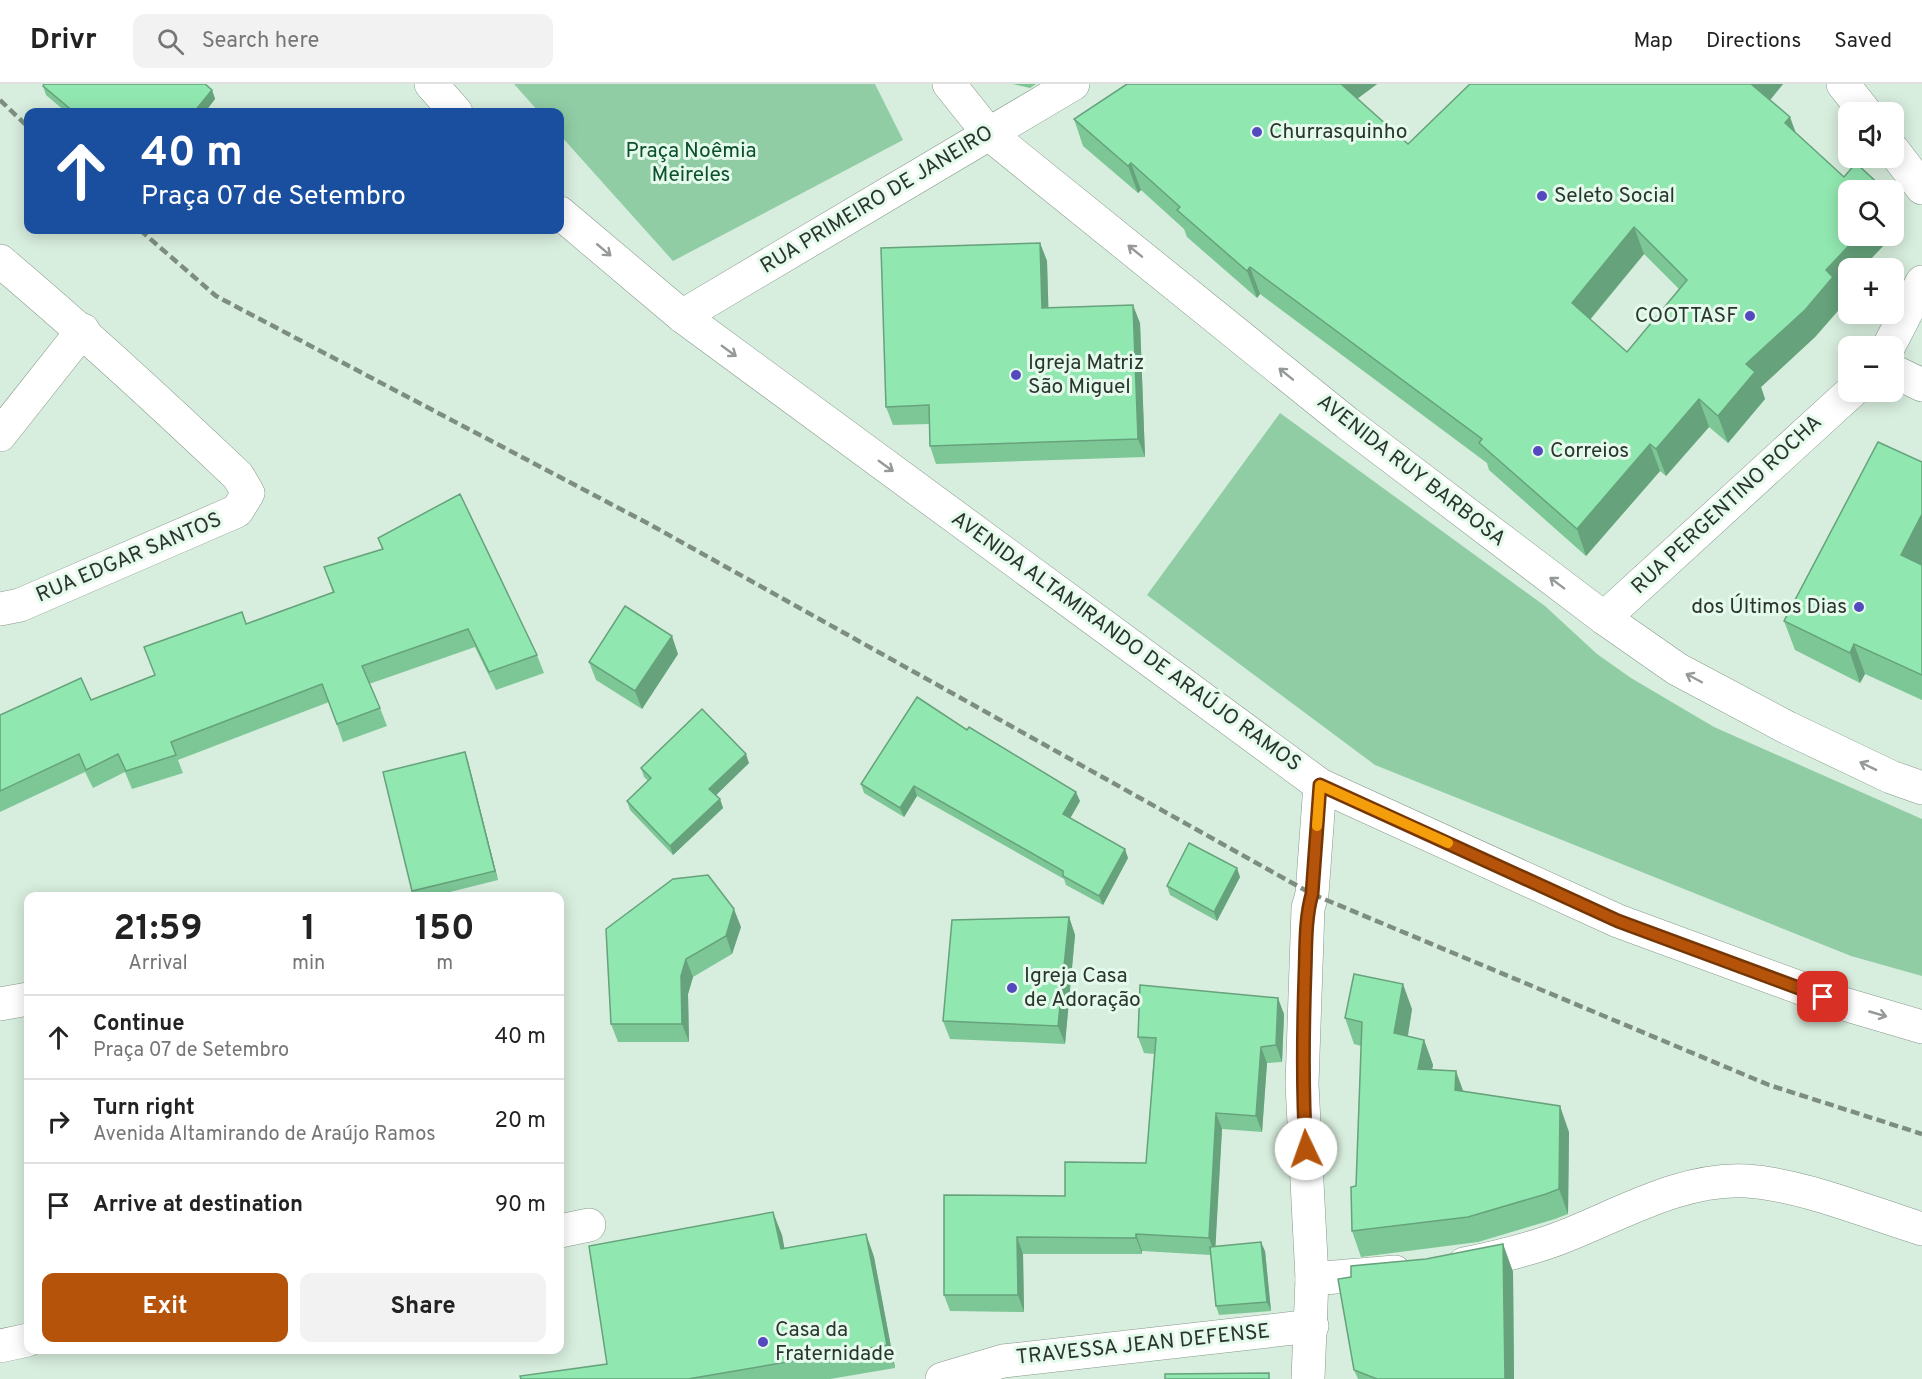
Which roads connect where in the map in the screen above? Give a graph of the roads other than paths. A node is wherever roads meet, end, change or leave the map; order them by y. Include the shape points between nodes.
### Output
1 (431, 84) edge
2 (949, 84) edge
3 (1072, 84) edge
4 (1843, 84) edge
5 (1857, 102) edge
6 (452, 108) edge
7 (989, 134) junction
8 (1904, 164) edge
9 (1922, 188) edge
10 (564, 216) edge
11 (0, 261) edge
12 (1922, 282) edge
13 (682, 316) junction
14 (83, 330) junction
15 (1894, 336) edge
16 (1904, 376) edge
17 (1922, 385) edge
18 (1840, 402) edge
19 (0, 435) edge
20 (0, 609) edge
21 (1604, 618) junction
22 (1320, 785) junction
23 (1922, 788) edge
24 (24, 1000) edge
25 (0, 1004) edge
26 (1922, 1027) edge
27 (1922, 1229) edge
28 (1312, 1279) junction
29 (1312, 1326) junction
30 (24, 1341) edge
31 (0, 1346) edge
32 (942, 1379) edge
33 (1308, 1379) edge

1 - 6 main road
2 - 7 main road, AVENIDA RUY BARBOSA
3 - 7 main road, RUA PRIMEIRO DE JANEIRO
4 - 5 main road
7 - 13 main road, RUA PRIMEIRO DE JANEIRO
21 -> 7 main road, AVENIDA RUY BARBOSA via 1347,423
8 - 9 main road
10 -> 13 main road, AVENIDA ALTAMIRANDO DE ARAÚJO RAMOS
11 - 14 main road
12 - 15 main road
13 -> 22 main road, AVENIDA ALTAMIRANDO DE ARAÚJO RAMOS
14 - 19 main road
14 - 20 main road, RUA EDGAR SANTOS via 238,476 249,494 237,512 20,605
16 - 17 main road
18 - 21 main road, RUA PERGENTINO ROCHA
23 -> 21 main road, AVENIDA RUY BARBOSA via 1788,728 1677,669
22 -> 26 main road, AVENIDA ALTAMIRANDO DE ARAÚJO RAMOS via 1618,921 1844,1004
22 - 28 main road via 1308,908 1302,1084
24 - 25 main road
27 - 28 main road via 1785,1186 1745,1181 1705,1185 1662,1196 1562,1237 1504,1255 1434,1269
28 - 29 main road
29 - 32 main road, TRAVESSA JEAN DEFENSE via 1004,1361
29 - 33 main road
30 - 31 main road

